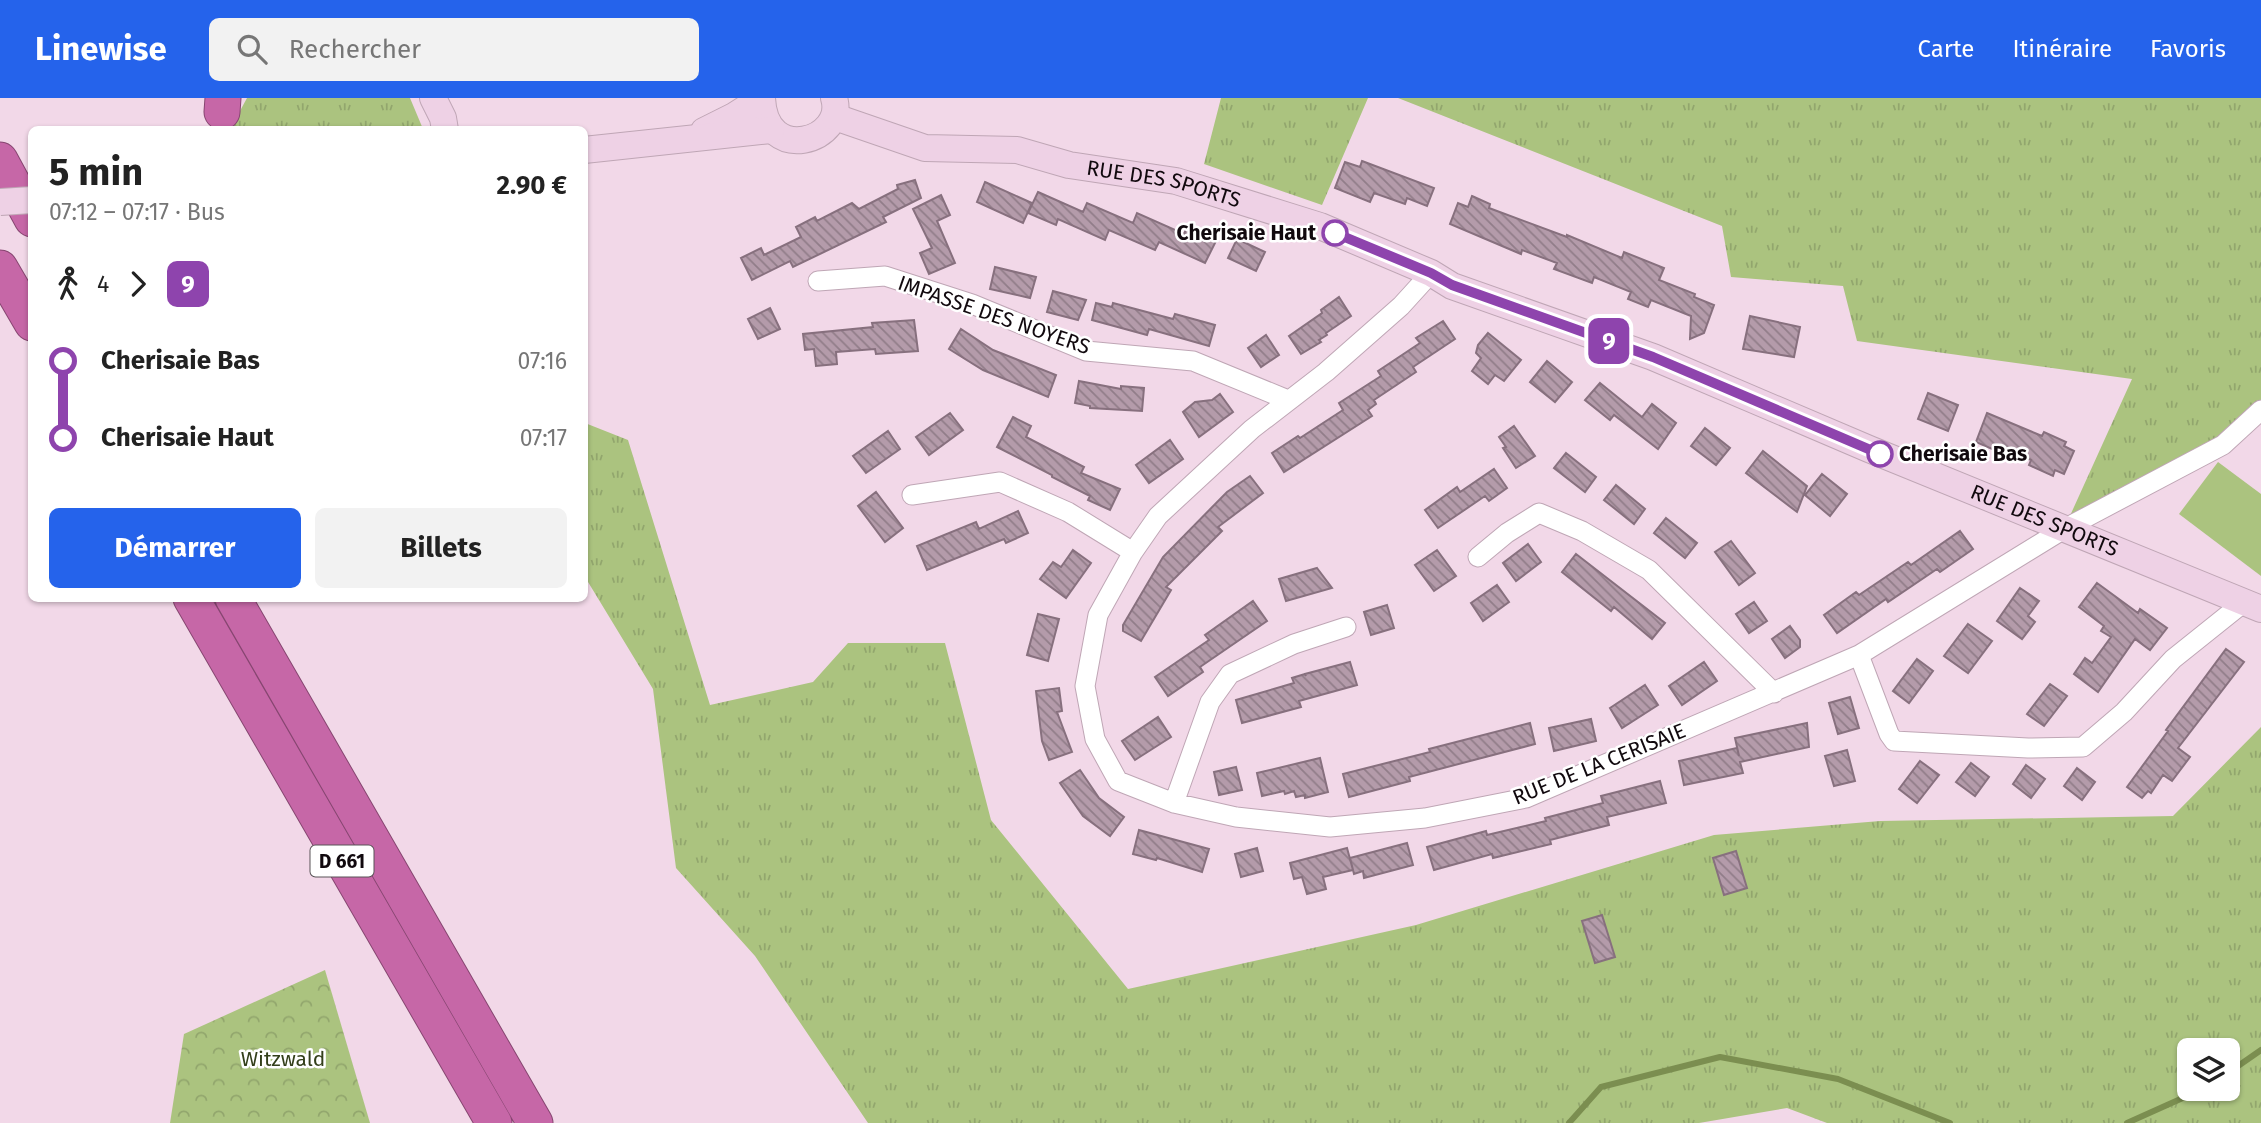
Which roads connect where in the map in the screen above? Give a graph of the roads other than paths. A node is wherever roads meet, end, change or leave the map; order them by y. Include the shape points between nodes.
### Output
1 (433, 98) edge
2 (762, 98) edge
3 (834, 108) edge
4 (444, 126) edge
5 (771, 130) junction
6 (676, 141) junction
7 (588, 150) edge
8 (0, 160) edge
9 (0, 194) edge
10 (28, 200) edge
11 (0, 202) edge
12 (28, 212) edge
13 (28, 242) edge
14 (0, 268) edge
15 (1431, 273) junction
16 (818, 281) dead end
17 (28, 316) edge
18 (1288, 400) junction
19 (2261, 410) edge
20 (912, 495) dead end
21 (2064, 529) junction
22 (1133, 552) junction
23 (1478, 557) dead end
24 (193, 602) edge
25 (235, 602) edge
26 (2252, 606) edge
27 (1346, 627) dead end
28 (1859, 655) junction
29 (1774, 693) junction
30 (1174, 803) junction
31 (494, 1123) edge
32 (536, 1123) edge

1 - 4 street
2 - 5 street
2 - 6 street via 734,116
3 - 5 street via 819,134 805,140 792,140
3 - 15 street, RUE DES SPORTS via 925,148 1017,150 1069,164 1176,181 1320,226
5 - 6 street
6 - 7 street
8 - 12 highway
9 - 13 highway
10 - 11 street, bridge
14 - 17 highway
15 - 18 street, RUE DE LA CERISAIE via 1402,306
15 - 21 street, RUE DES SPORTS via 1452,285 1653,357
16 - 18 street, IMPASSE DES NOYERS via 885,276 972,304 1086,351 1194,361
18 - 22 street, RUE DE LA CERISAIE via 1158,516
19 - 21 street, RUE DE LA CERISAIE via 2223,445
20 - 22 street via 1000,482 1068,512
21 - 26 street, RUE DES SPORTS
21 - 28 street, RUE DE LA CERISAIE
22 - 30 street, RUE DE LA CERISAIE via 1098,615 1085,686 1095,739 1118,781
23 - 29 street via 1539,513 1582,531 1649,570
24 - 31 highway, D 661
25 - 32 highway, D 661
26 - 28 street via 2172,659 2124,712 2083,747 1894,740
27 - 30 street via 1294,643 1230,674 1210,702
28 - 29 street, RUE DE LA CERISAIE
29 - 30 street, RUE DE LA CERISAIE via 1526,798 1424,818 1330,827 1236,817

